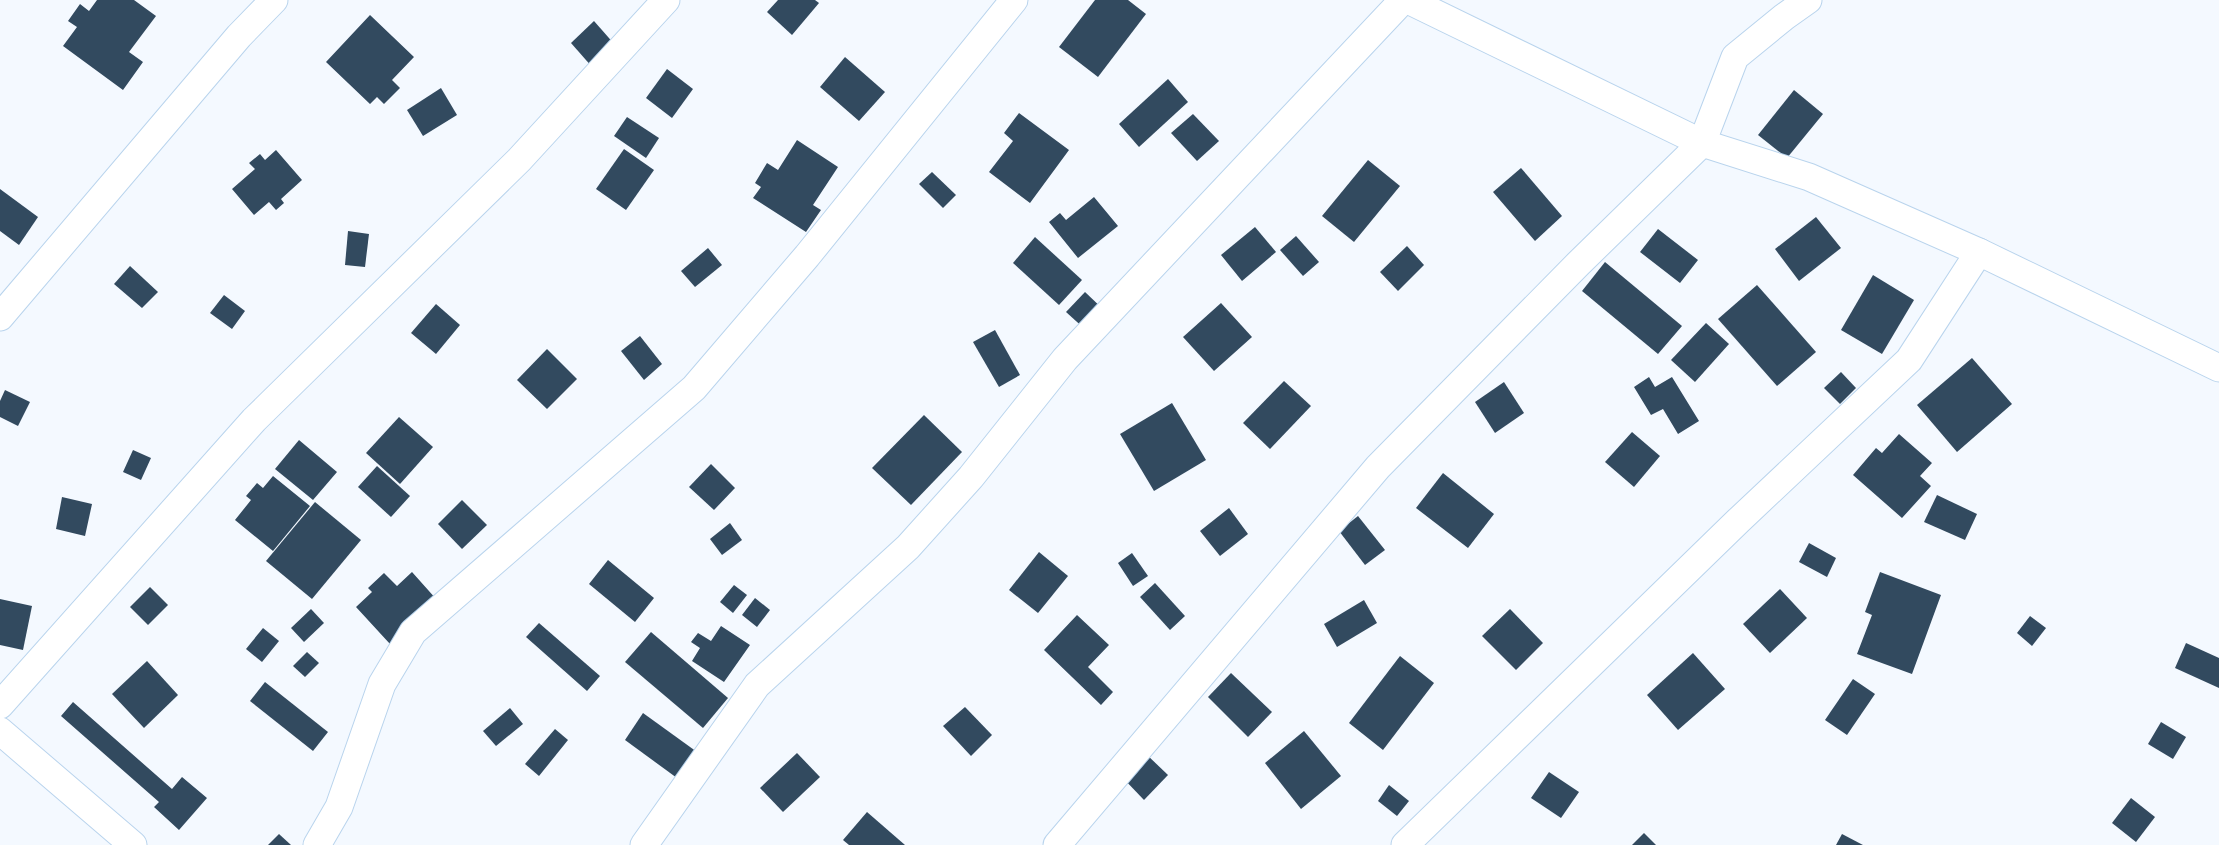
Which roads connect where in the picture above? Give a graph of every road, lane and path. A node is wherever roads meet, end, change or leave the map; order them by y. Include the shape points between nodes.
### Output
1 (274, 0) edge
2 (666, 0) edge
3 (1014, 0) edge
4 (1406, 0) edge
5 (1808, 0) edge
6 (1702, 143) junction
7 (1979, 252) junction
8 (0, 317) edge
9 (2219, 368) edge
10 (0, 705) edge
11 (0, 731) edge
12 (133, 845) edge
13 (316, 845) edge
14 (644, 845) edge
15 (1057, 845) edge
16 (1405, 845) edge

1 - 8 street
2 - 10 street via 519,160 254,420
3 - 13 street via 807,256 694,388 413,632 382,684 339,807
4 - 6 street
4 - 14 street via 1065,359 971,477 908,547 757,685
5 - 6 street via 1735,57
6 - 7 street via 1809,177
6 - 15 street via 1378,467
7 - 9 street
7 - 16 street via 1909,360
11 - 12 street

